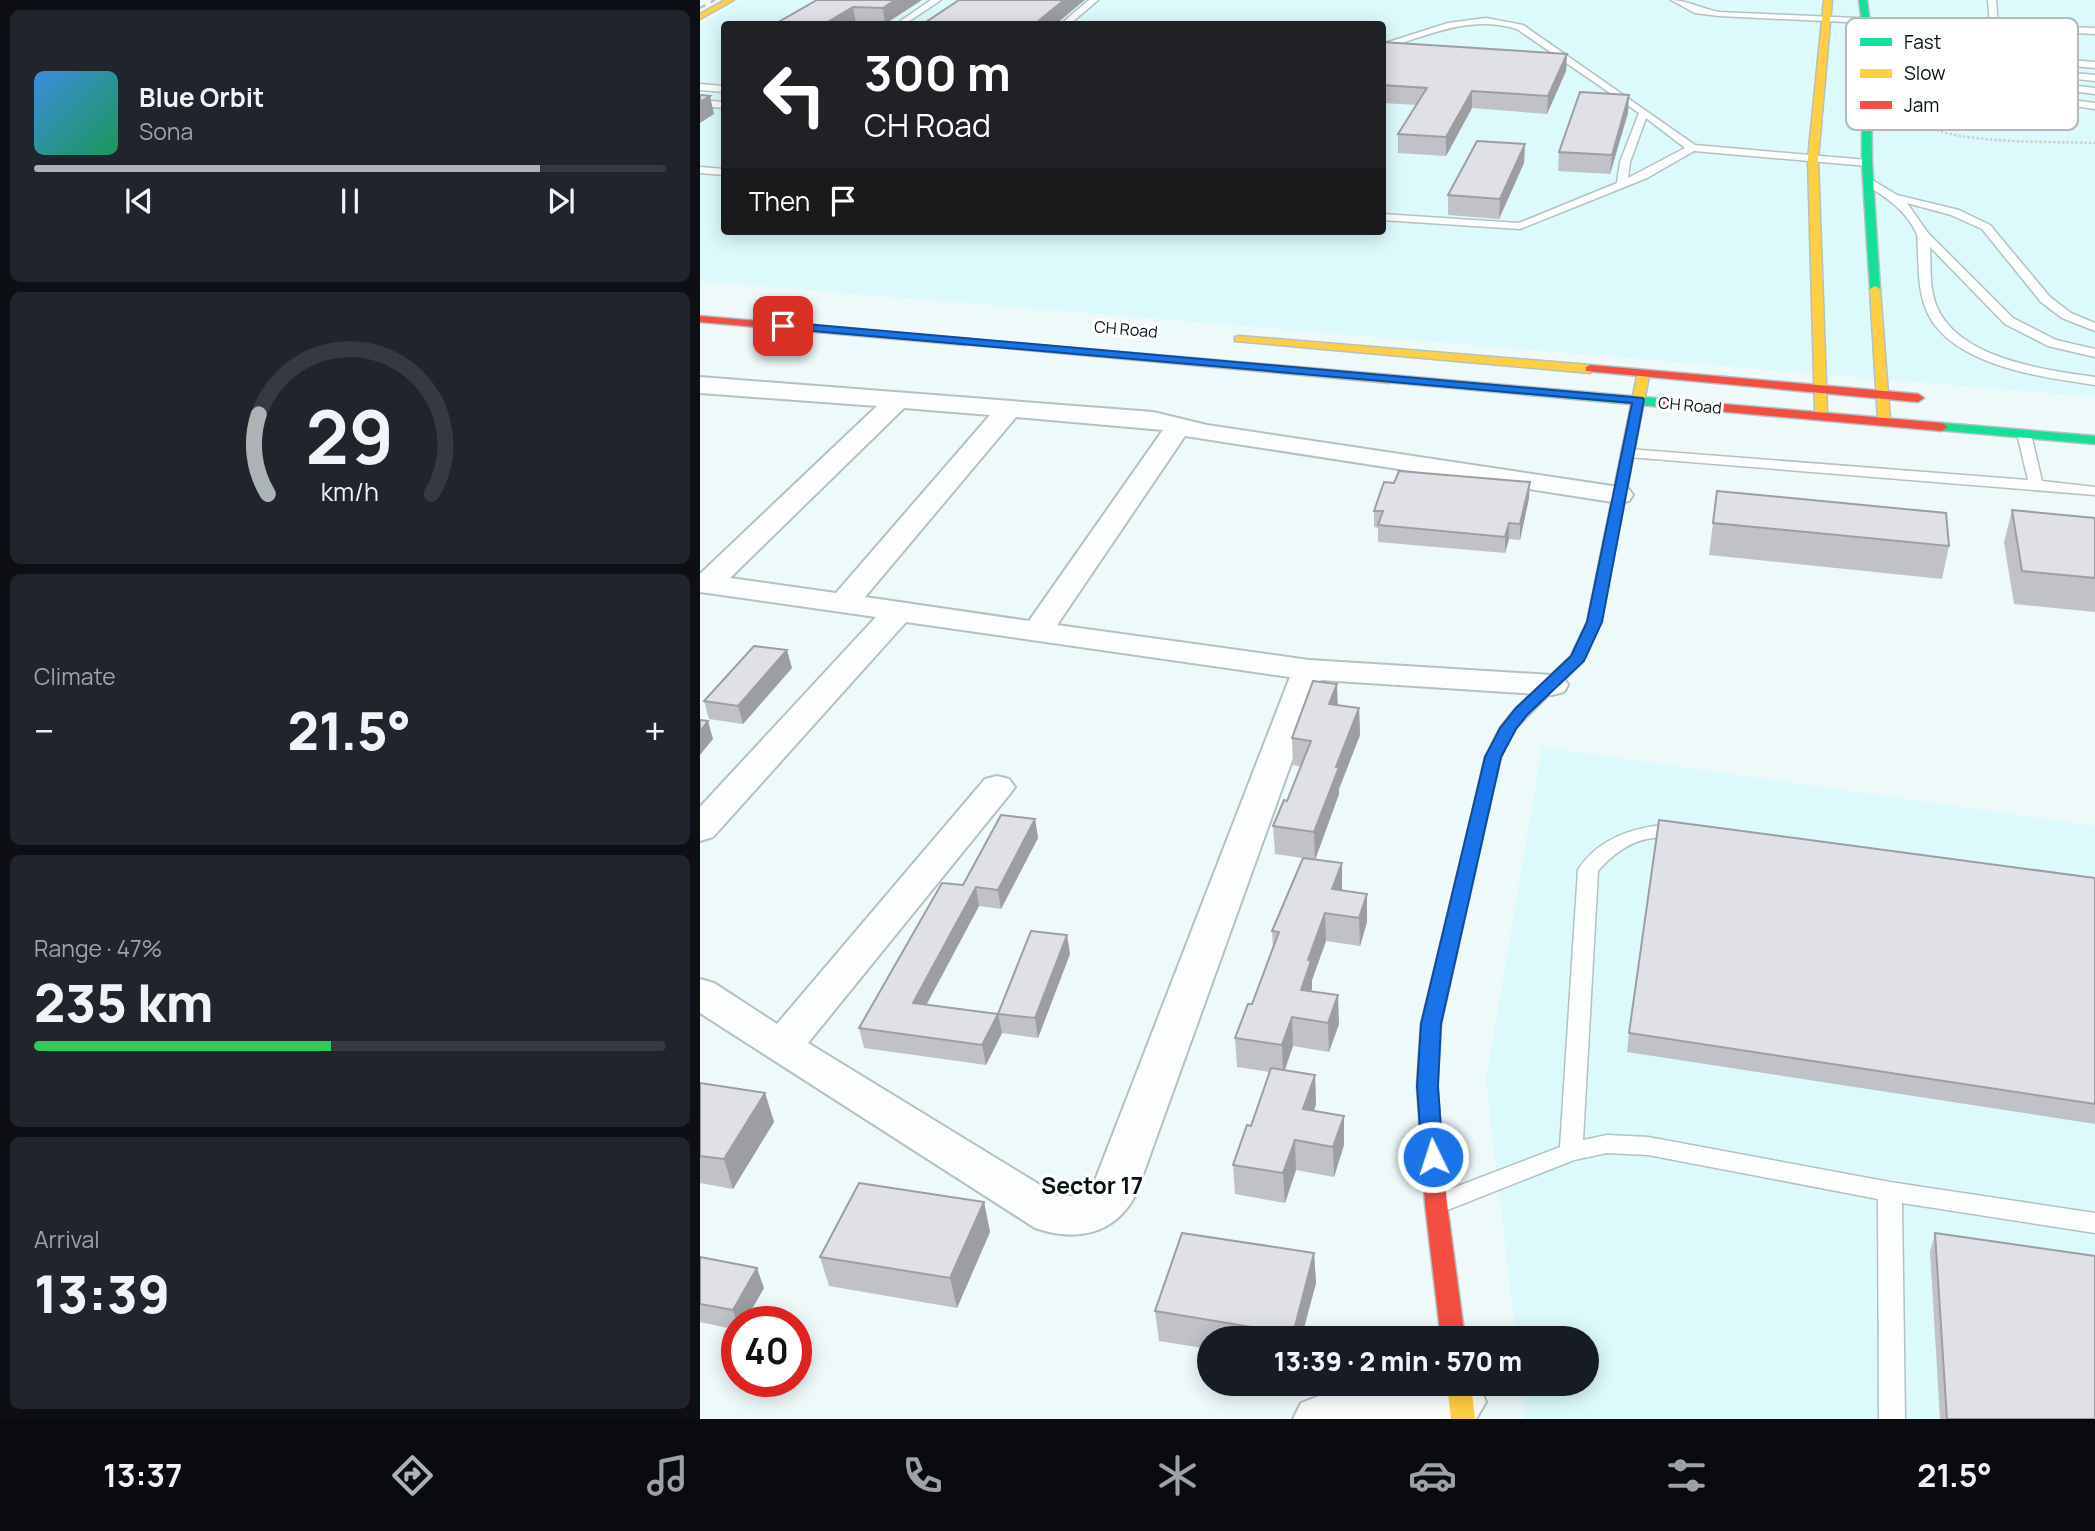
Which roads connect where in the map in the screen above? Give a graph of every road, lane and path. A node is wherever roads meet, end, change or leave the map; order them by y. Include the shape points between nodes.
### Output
1 (708, 0) edge
2 (730, 0) edge
3 (937, 0) edge
4 (1094, 0) edge
5 (1675, 0) edge
6 (1992, 0) edge
7 (700, 4) edge
8 (1830, 8) edge
9 (1864, 9) edge
10 (1948, 12) dead end
11 (1986, 14) junction
12 (2004, 15) dead end
13 (700, 17) edge
14 (1918, 18) edge
15 (1948, 18) edge
16 (1989, 18) edge
17 (905, 21) edge
18 (1069, 21) edge
19 (1386, 46) edge
20 (1386, 54) edge
21 (1396, 54) edge
22 (1559, 64) edge
23 (1573, 64) junction
24 (700, 87) edge
25 (721, 89) edge
26 (700, 103) edge
27 (721, 105) edge
28 (1644, 112) junction
29 (1866, 130) edge
30 (1932, 130) edge
31 (2095, 143) edge
32 (1692, 148) junction
33 (1813, 155) junction
34 (1867, 159) junction
35 (721, 160) edge
36 (703, 171) edge
37 (721, 172) edge
38 (1870, 183) junction
39 (1622, 184) junction
40 (1892, 196) junction
41 (1386, 217) edge
42 (1923, 234) junction
43 (700, 319) edge
44 (2095, 327) edge
45 (1219, 337) dead end
46 (2095, 353) edge
47 (1644, 373) junction
48 (2095, 381) edge
49 (700, 385) edge
50 (1821, 387) junction
51 (1883, 395) junction
52 (1638, 400) junction
53 (1938, 400) dead end
54 (897, 401) junction
55 (1009, 409) junction
56 (1821, 417) junction
57 (1884, 421) junction
58 (1179, 426) junction
59 (2024, 434) junction
60 (2095, 440) edge
61 (1628, 453) junction
62 (2036, 485) junction
63 (2095, 491) edge
64 (1619, 495) junction
65 (704, 584) edge
66 (844, 603) junction
67 (898, 612) junction
68 (1037, 631) junction
69 (1309, 670) junction
70 (1552, 685) junction
71 (996, 787) dead end
72 (700, 829) edge
73 (1699, 835) edge
74 (700, 993) edge
75 (780, 1047) junction
76 (1571, 1152) junction
77 (1891, 1192) junction
78 (1436, 1204) junction
79 (2095, 1223) edge
80 (1451, 1326) edge
81 (1461, 1402) edge
82 (1319, 1419) edge
83 (1892, 1419) edge

1 - 7 street
2 - 13 street
3 - 17 lane
4 - 18 lane
5 - 8 lane via 1707,13
6 - 11 lane
8 - 9 lane
8 - 33 street
9 - 14 lane
10 - 15 lane
11 - 12 lane
11 - 16 lane
19 - 23 lane via 1469,21 1508,22
20 - 21 lane
22 - 23 lane
23 - 28 lane
24 - 25 lane
26 - 27 lane
28 - 32 lane
28 - 39 lane via 1625,162
29 - 34 street
30 - 31 path
32 - 33 lane
32 - 39 lane
33 - 34 lane
33 - 50 street
34 - 38 street
35 - 36 lane
36 - 37 lane
38 - 40 lane
38 - 51 street
39 - 41 lane via 1520,226
40 - 42 lane via 1911,212
40 - 44 lane via 1986,227 2040,297 2059,312
42 - 46 lane via 2009,321 2052,343
42 - 48 lane via 1930,305 1942,328 1981,353 2006,362 2045,375
43 - 52 street, CH Road
45 - 47 street, CH Road
47 - 50 street, CH Road
47 - 52 street
49 - 54 street
50 - 51 street, CH Road
50 - 56 street
51 - 53 street, CH Road
51 - 57 street
52 - 56 street, CH Road
52 - 61 street
54 - 55 street
54 - 65 street
55 - 58 street
55 - 66 street
56 - 57 street, CH Road
57 - 59 street, CH Road
58 - 64 street
58 - 68 street
59 - 60 street, CH Road
59 - 62 lane
61 - 62 lane
61 - 64 street
62 - 63 lane
64 - 70 street via 1594,622 1578,658
65 - 66 street
66 - 67 street
67 - 68 street
67 - 72 street
68 - 69 street
69 - 70 street
69 - 75 street via 1113,1194 1090,1216 1051,1215
70 - 78 street via 1521,712 1493,757 1455,914 1430,1036 1427,1086
71 - 75 street
73 - 76 lane via 1658,830 1630,837 1603,851 1588,870
74 - 75 street
76 - 77 lane via 1607,1144 1648,1146
76 - 78 lane
77 - 79 lane
77 - 83 lane
78 - 80 street
81 - 82 street

